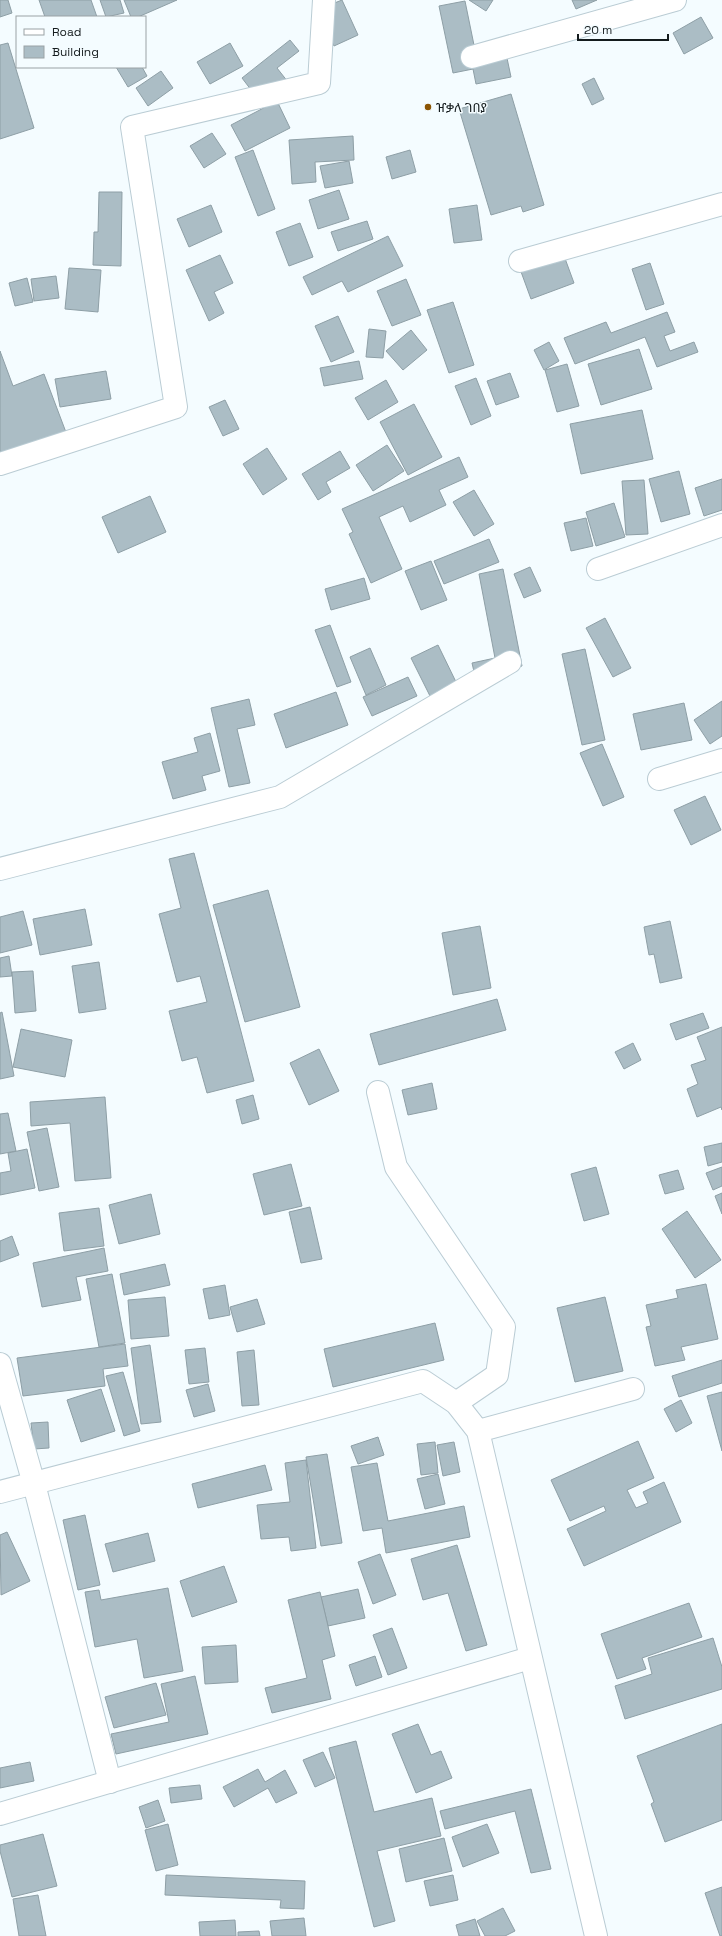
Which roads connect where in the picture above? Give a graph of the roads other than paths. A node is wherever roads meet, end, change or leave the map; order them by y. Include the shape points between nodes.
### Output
1 (324, 0) edge
2 (675, 0) edge
3 (472, 57) dead end
4 (722, 204) edge
5 (520, 261) dead end
6 (0, 464) edge
7 (722, 525) edge
8 (598, 570) dead end
9 (510, 662) dead end
10 (722, 760) edge
11 (659, 779) dead end
12 (0, 869) edge
13 (378, 1092) dead end
14 (0, 1364) edge
15 (633, 1389) dead end
16 (456, 1403) junction
17 (478, 1430) junction
18 (34, 1484) junction
19 (0, 1492) edge
20 (530, 1658) junction
21 (110, 1782) junction
22 (0, 1814) edge
23 (596, 1936) edge

1 - 6 street via 319,83 132,128 176,407
2 - 3 street
4 - 5 street
7 - 8 street
9 - 12 street via 280,797
10 - 11 street
13 - 16 street via 396,1167 504,1327 497,1375
14 - 18 street
15 - 17 street
16 - 17 street
16 - 18 street via 423,1381
17 - 20 street
18 - 19 street
18 - 21 street
20 - 21 street
20 - 23 street
21 - 22 street

